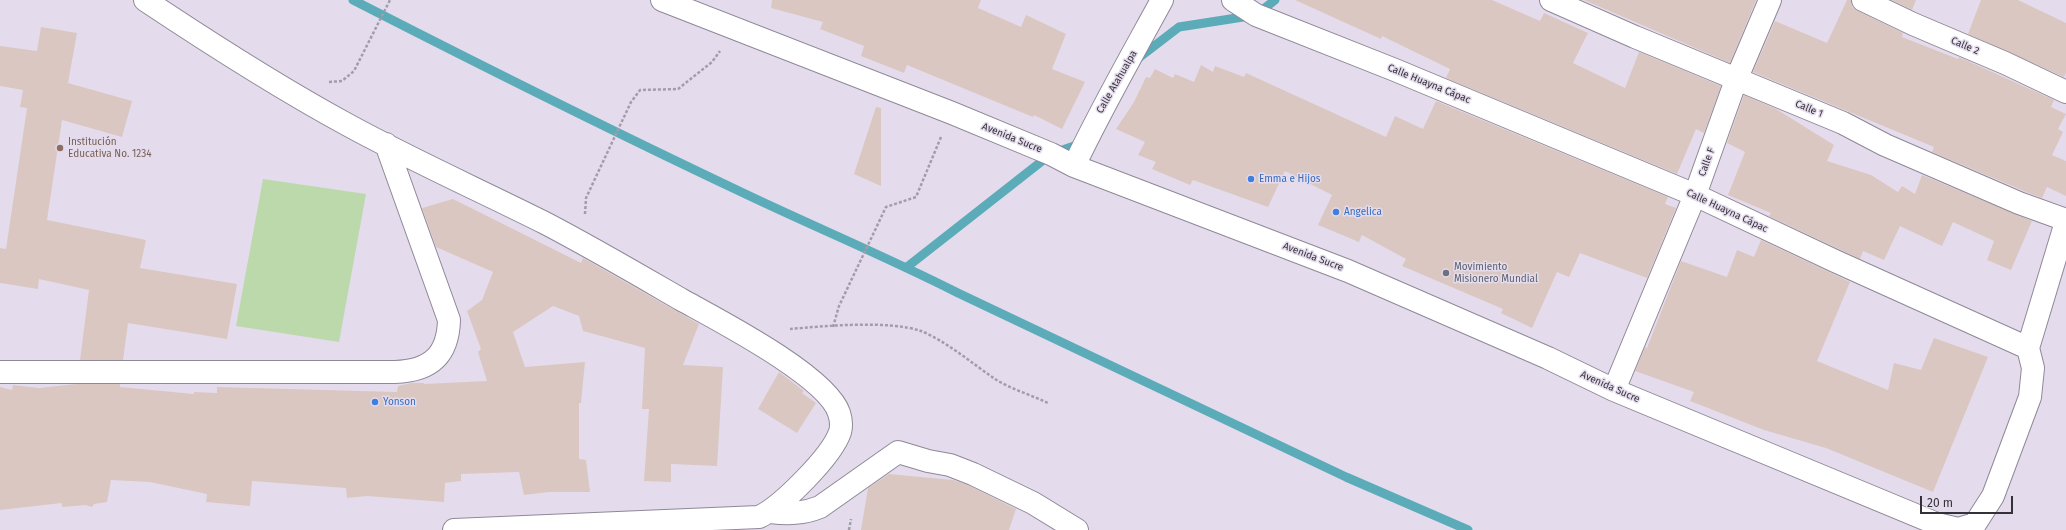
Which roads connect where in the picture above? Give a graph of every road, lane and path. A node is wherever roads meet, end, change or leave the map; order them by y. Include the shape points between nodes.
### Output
1 (145, 0) edge
2 (390, 0) edge
3 (662, 0) edge
4 (1162, 0) edge
5 (1233, 0) edge
6 (1551, 0) edge
7 (1770, 0) edge
8 (1863, 0) edge
9 (738, 29) junction
10 (1736, 80) junction
11 (328, 82) dead end
12 (2066, 92) edge
13 (952, 113) junction
14 (386, 144) junction
15 (1074, 166) junction
16 (1695, 195) junction
17 (586, 198) dead end
18 (2066, 221) edge
19 (833, 327) junction
20 (785, 330) dead end
21 (2028, 348) junction
22 (0, 372) edge
23 (1614, 390) junction
24 (1048, 403) dead end
25 (770, 512) junction
26 (454, 530) edge
27 (1077, 530) edge
28 (1958, 530) edge

1 - 14 street via 284,89
2 - 11 path via 354,71 342,81
3 - 9 street, Avenida Sucre
4 - 15 street, Calle Atahualpa via 1098,114
5 - 16 street, Calle Huayna Cápac via 1256,15 1403,73
6 - 10 street, Calle 1
7 - 10 street, Calle F
8 - 12 street, Calle 2
9 - 13 street, Avenida Sucre
9 - 17 path via 712,62 678,89 640,90 631,102
10 - 16 street, Calle F
10 - 18 street, Calle 1
13 - 15 street, Avenida Sucre
13 - 19 path via 916,197 886,207 839,306
14 - 22 street via 449,320 449,335 444,347 426,367 394,372
14 - 25 street via 559,231 728,325 813,380 834,403 841,422 840,432 820,463
15 - 23 street, Avenida Sucre via 1348,271 1548,358
16 - 21 street, Calle Huayna Cápac
16 - 23 street, Calle F
18 - 21 street
19 - 20 path
19 - 24 path via 897,326 921,332 960,354 997,380
21 - 28 street via 2033,368 2030,397 1993,496 1975,524
23 - 28 street, Avenida Sucre via 1937,524
25 - 26 street via 750,519
25 - 27 street via 795,514 820,507 898,452 950,465 973,474 1033,503

